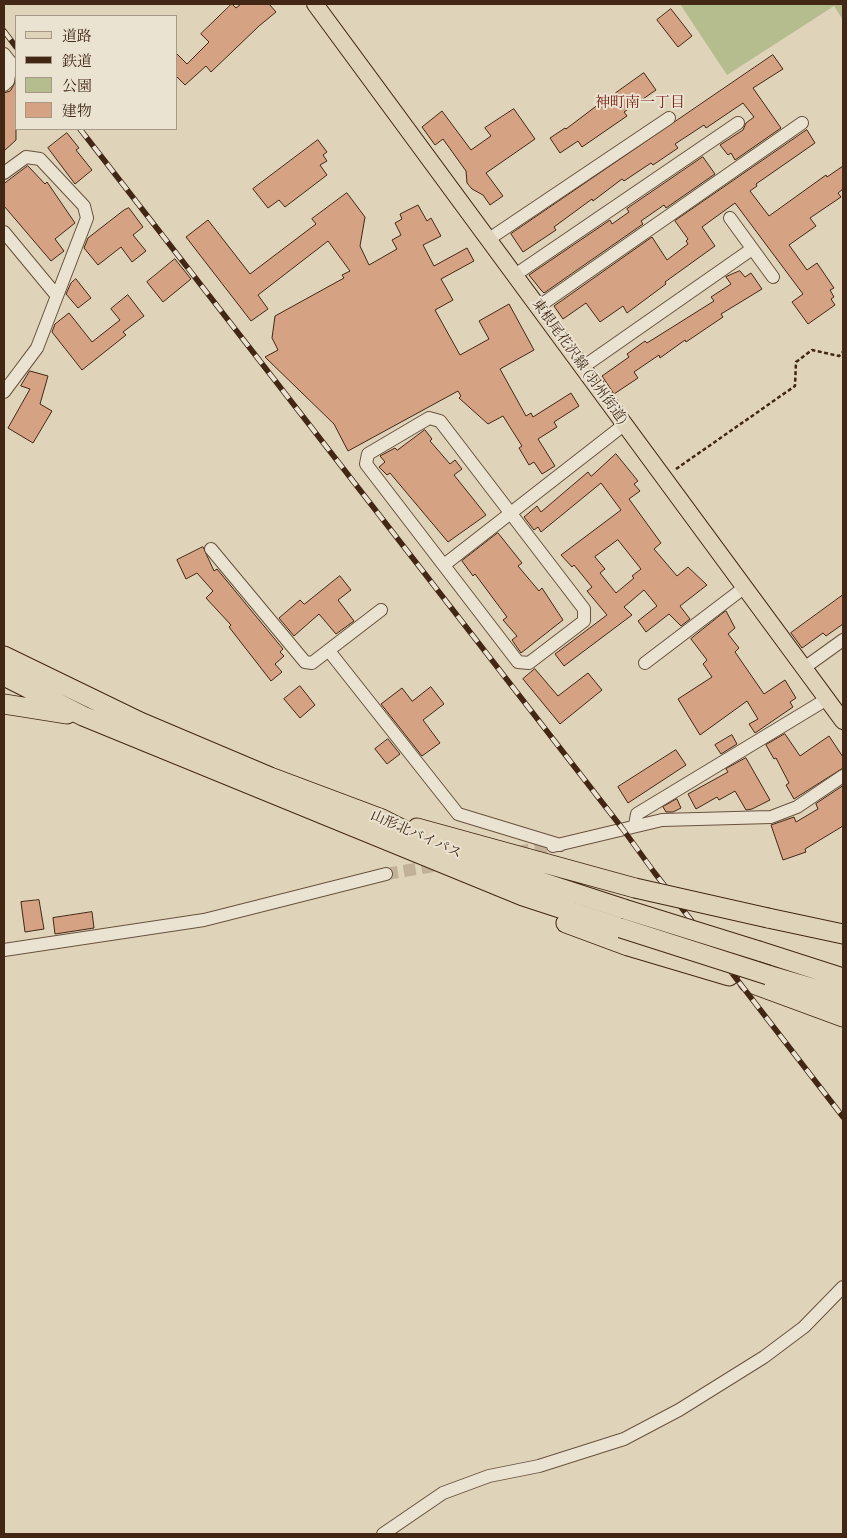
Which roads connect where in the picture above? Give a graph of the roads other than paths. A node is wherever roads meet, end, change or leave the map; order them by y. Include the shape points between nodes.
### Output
1 (315, 4) edge
2 (4, 54) edge
3 (4, 85) edge
4 (668, 118) dead end
5 (738, 123) dead end
6 (802, 123) dead end
7 (4, 173) edge
8 (730, 218) dead end
9 (4, 232) edge
10 (489, 239) junction
11 (752, 249) junction
12 (515, 275) junction
13 (773, 278) dead end
14 (57, 296) junction
15 (538, 307) junction
16 (583, 367) junction
17 (4, 392) edge
18 (625, 424) junction
19 (511, 513) junction
20 (211, 549) dead end
21 (444, 565) junction
22 (745, 587) junction
23 (381, 610) dead end
24 (843, 640) edge
25 (329, 650) junction
26 (4, 656) edge
27 (645, 663) dead end
28 (804, 668) junction
29 (4, 676) edge
30 (827, 699) junction
31 (4, 704) edge
32 (83, 716) junction
33 (843, 721) edge
34 (843, 776) edge
35 (635, 825) junction
36 (379, 827) junction
37 (386, 874) tunnel mouth
38 (843, 934) edge
39 (4, 950) edge
40 (843, 978) edge
41 (843, 997) edge
42 (843, 1017) edge
43 (843, 1287) edge
44 (382, 1534) edge

1 - 10 main road, 東根尾花沢線 (羽州街道)
2 - 3 street via 11,63 8,81
4 - 10 street
5 - 12 street
6 - 15 street
7 - 14 street via 26,157 40,158 84,206 87,218
8 - 11 street
9 - 14 street
10 - 12 main road, 東根尾花沢線 (羽州街道)
11 - 13 street
11 - 16 street
12 - 15 main road, 東根尾花沢線 (羽州街道)
14 - 17 street via 36,348
15 - 16 main road, 東根尾花沢線 (羽州街道)
16 - 18 main road, 東根尾花沢線 (羽州街道)
18 - 19 street
18 - 22 main road, 東根尾花沢線 (羽州街道)
19 - 21 street
19 - 21 street via 584,609 584,621 530,663 518,662
19 - 21 street via 440,420 430,418 368,454 366,464
20 - 25 street via 305,662 312,663
22 - 27 street
22 - 28 main road, 東根尾花沢線 (羽州街道)
23 - 25 street
24 - 28 street
25 - 35 street via 458,814 557,846
26 - 36 highway, 山形北バイパス via 140,722
28 - 30 main road, 東根尾花沢線 (羽州街道)
29 - 32 highway, 山形北バイパス
30 - 33 main road, 東根尾花沢線 (羽州街道)
30 - 35 street via 637,814
31 - 32 highway
32 - 36 highway, 山形北バイパス
34 - 35 street via 798,807 771,817 662,820
36 - 38 highway, bridge
36 - 40 highway, 山形北バイパス, bridge
36 - 41 highway, 山形北バイパス, bridge via 523,896
36 - 42 highway via 480,892 628,946 748,982
37 - 39 street via 204,920
43 - 44 street via 804,1327 764,1357 679,1410 624,1439 539,1466 489,1476 443,1493

